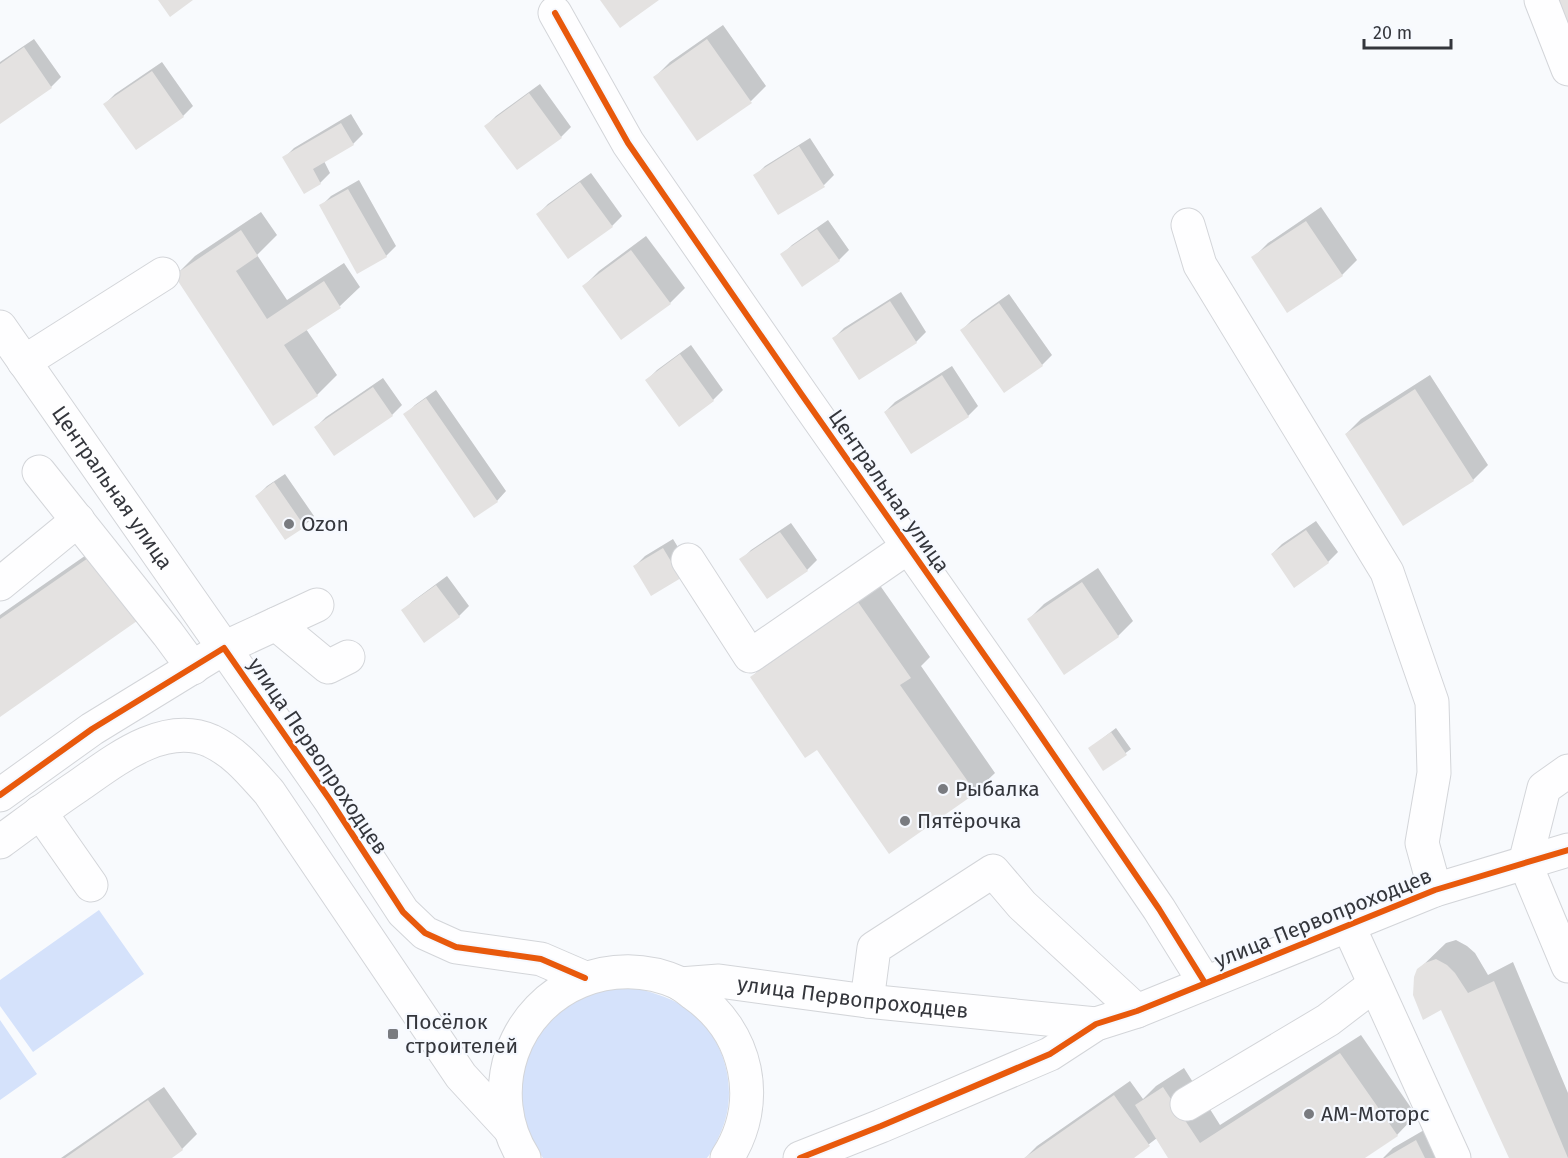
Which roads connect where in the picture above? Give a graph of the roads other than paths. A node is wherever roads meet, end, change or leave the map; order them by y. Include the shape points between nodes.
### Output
1 (1541, 0) edge
2 (555, 12) dead end
3 (1568, 67) edge
4 (1188, 225) dead end
5 (163, 274) dead end
6 (0, 327) edge
7 (24, 362) junction
8 (39, 472) dead end
9 (78, 520) junction
10 (908, 547) junction
11 (688, 560) dead end
12 (0, 584) edge
13 (317, 605) dead end
14 (276, 624) junction
15 (224, 648) junction
16 (348, 657) dead end
17 (193, 668) junction
18 (1568, 771) edge
19 (0, 795) edge
20 (40, 812) junction
21 (0, 842) edge
22 (1568, 850) edge
23 (1525, 863) junction
24 (91, 885) dead end
25 (1435, 890) junction
26 (1348, 925) junction
27 (1568, 966) edge
28 (585, 978) junction
29 (1205, 982) junction
30 (680, 984) junction
31 (1374, 985) junction
32 (867, 1001) junction
33 (1137, 1011) junction
34 (1096, 1024) junction
35 (1187, 1104) dead end
36 (509, 1128) junction
37 (524, 1158) edge
38 (728, 1158) edge
39 (800, 1158) edge
40 (1454, 1158) edge

1 - 3 street
2 - 10 street, Центральная улица via 628,143
4 - 25 street via 1200,265 1387,572 1432,702 1434,773 1422,843
5 - 7 street
6 - 7 street, Центральная улица
7 - 15 street, Центральная улица
8 - 9 street
9 - 12 street
9 - 17 street
10 - 11 street via 750,656
10 - 29 street, Центральная улица via 1152,899
13 - 14 street
14 - 15 street
14 - 16 street via 328,667
15 - 17 street, улица Первопроходцев
15 - 28 street, улица Первопроходцев via 403,912 424,933 456,947 542,959
17 - 19 street, улица Первопроходцев via 92,729
18 - 23 street via 1544,788
20 - 21 street, улица Первопроходцев
20 - 24 street
20 - 36 street, улица Первопроходцев via 126,752 159,739 187,735 209,740 235,754 269,792 461,1076
22 - 23 street, улица Первопроходцев
23 - 25 street, улица Первопроходцев
23 - 27 street
25 - 26 street, улица Первопроходцев
26 - 29 street, улица Первопроходцев
26 - 31 street
28 - 30 street, улица Первопроходцев via 617,971 649,974
28 - 36 street, улица Первопроходцев via 557,992 534,1013 517,1038 507,1067 504,1098
29 - 33 street, улица Первопроходцев
30 - 32 street, улица Первопроходцев via 719,981
30 - 38 street, улица Первопроходцев via 710,1005 733,1035 746,1070 747,1107 737,1143
31 - 35 street via 1328,1020
31 - 40 street
32 - 33 street via 874,948 993,871 1022,905
32 - 34 street, улица Первопроходцев
33 - 34 street, улица Первопроходцев
34 - 39 street, улица Первопроходцев via 1050,1054
36 - 37 street, улица Первопроходцев

